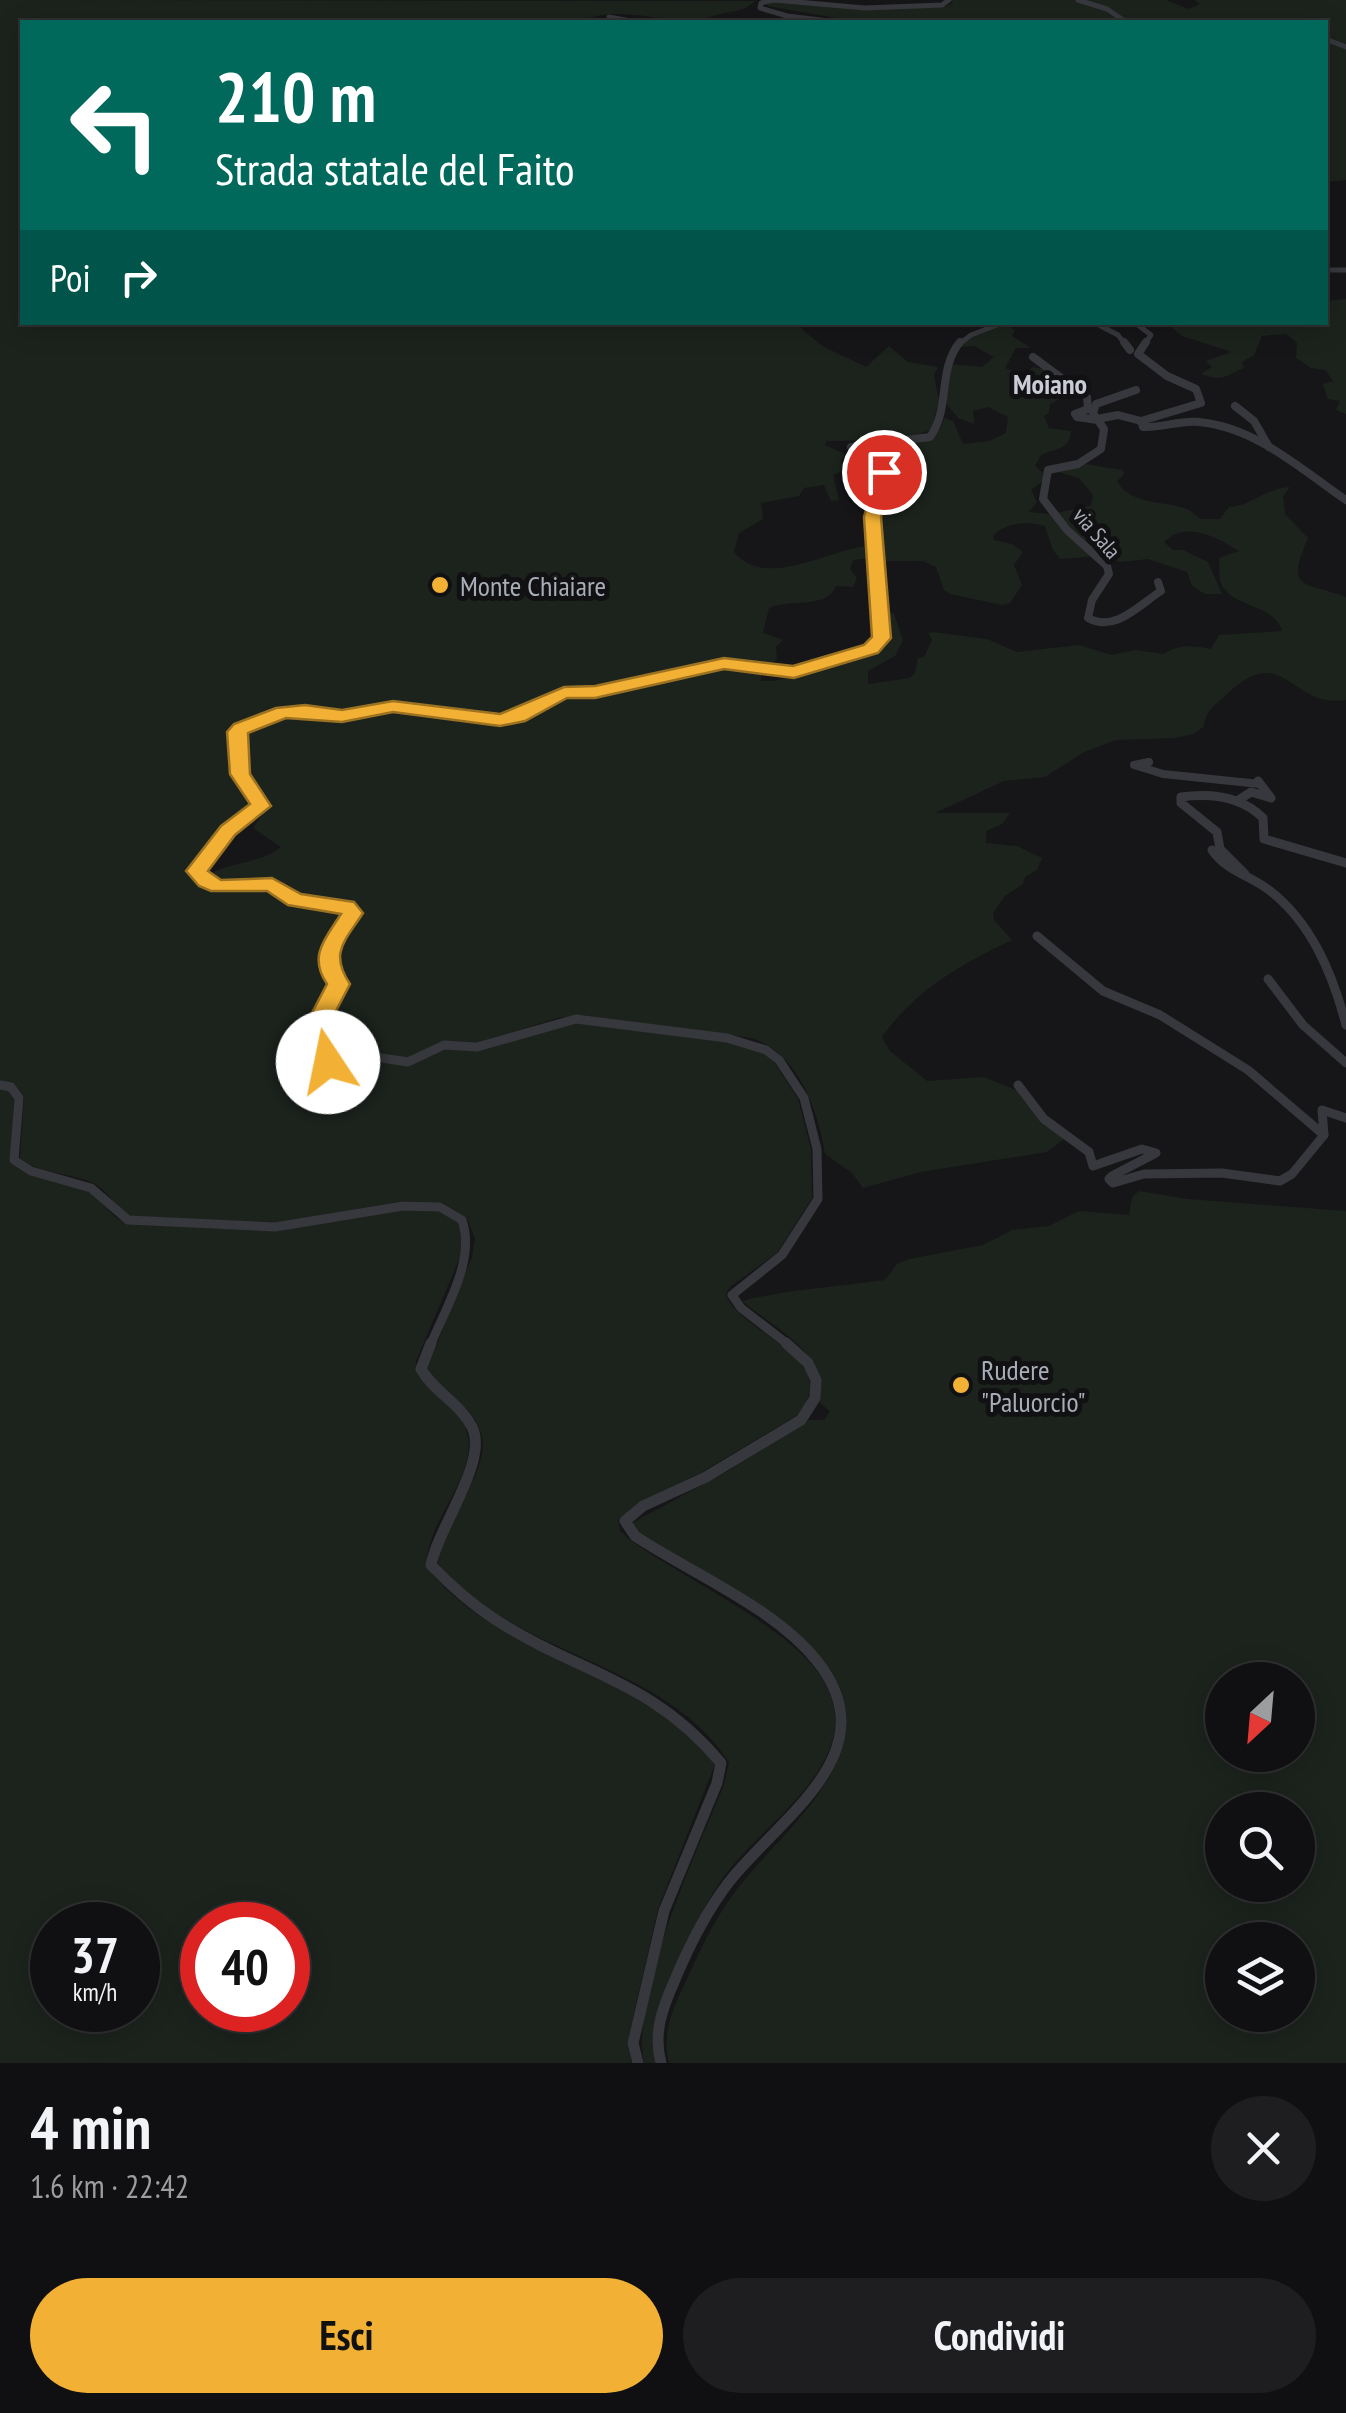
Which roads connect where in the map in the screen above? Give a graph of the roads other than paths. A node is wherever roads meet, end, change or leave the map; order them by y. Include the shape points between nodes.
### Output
1 (938, 0) edge
2 (948, 0) edge
3 (1078, 0) edge
4 (762, 5) edge
5 (915, 6) junction
6 (608, 17) dead end
7 (625, 20) edge
8 (821, 20) edge
9 (1123, 20) edge
10 (996, 325) edge
11 (1098, 325) edge
12 (1139, 325) edge
13 (1144, 328) junction
14 (1118, 335) junction
15 (1130, 350) dead end
16 (1033, 357) dead end
17 (1136, 390) dead end
18 (1235, 406) dead end
19 (1097, 419) junction
20 (1141, 422) junction
21 (1269, 447) junction
22 (1346, 500) edge
23 (1158, 582) dead end
24 (1149, 762) dead end
25 (1237, 800) junction
26 (1212, 850) dead end
27 (1346, 863) edge
28 (1245, 874) junction
29 (1037, 936) dead end
30 (1268, 979) dead end
31 (1346, 1025) edge
32 (1346, 1064) edge
33 (0, 1084) edge
34 (1018, 1085) dead end
35 (1346, 1118) edge
36 (1324, 1135) junction
37 (638, 2063) edge
38 (661, 2063) edge

1 - 5 street
2 - 5 street
3 - 9 street
4 - 5 street
4 - 8 street
6 - 7 street
10 - 38 street via 965,337 952,351 939,425 930,437 851,447 885,477 872,517 882,638 871,649 794,672 724,663 564,693 500,720 393,706 342,716 296,710 249,723 237,732 240,774 261,806 228,830 197,871 218,886 272,885 295,900 352,913 326,960 339,984 314,1026 324,1061 332,1064 381,1056 408,1062 444,1046 477,1048 592,1019 753,1044 779,1060 804,1098 817,1148 818,1199 782,1255 732,1295 805,1358 815,1398 810,1410 625,1521 635,1536 800,1645 830,1678 842,1722 836,1753 809,1799 711,1910 658,2028
11 - 14 street
12 - 13 street
13 - 14 street
13 - 20 street via 1152,335 1138,354 1196,389 1201,404
14 - 15 street
16 - 19 street via 1087,396 1088,409 1077,417
17 - 19 street via 1096,404
18 - 21 street via 1263,431
19 - 20 street via 1118,414
19 - 23 street, via Sala via 1104,435 1098,453 1048,470 1044,484 1045,503 1110,574 1088,618 1100,625 1116,621 1161,591
20 - 21 street via 1148,428 1203,422
21 - 22 street
24 - 25 street via 1134,765 1258,781 1271,798 1251,792
25 - 27 street via 1259,812 1264,838
25 - 28 street via 1179,800 1203,818
26 - 28 street via 1220,864
28 - 31 street via 1292,911 1320,956
29 - 36 street via 1104,991 1214,1044
30 - 32 street
33 - 37 street via 19,1098 14,1160 89,1187 128,1220 275,1227 403,1206 440,1207 462,1220 466,1256 420,1362 424,1375 462,1410 476,1453 441,1524 431,1565 448,1586 512,1630 675,1712 722,1764 664,1910 633,2043
34 - 36 street via 1044,1119 1089,1152 1093,1166 1142,1150 1156,1153 1112,1176 1113,1182 1190,1173 1280,1181
35 - 36 street via 1322,1110

